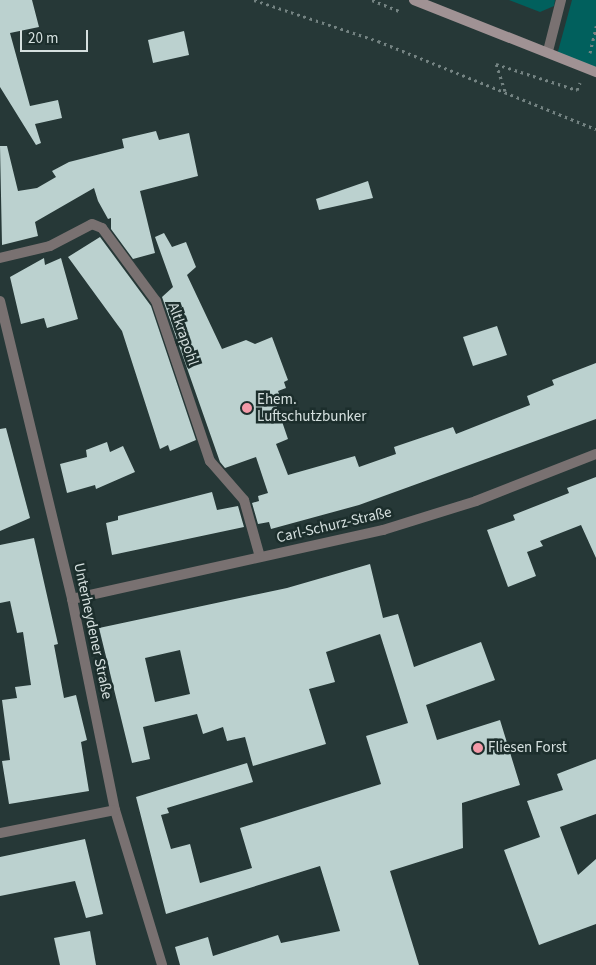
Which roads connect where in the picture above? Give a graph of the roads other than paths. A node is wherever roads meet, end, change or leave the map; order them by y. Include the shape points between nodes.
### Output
1 (414, 0) edge
2 (561, 0) edge
3 (548, 51) junction
4 (596, 72) edge
5 (0, 258) edge
6 (0, 301) edge
7 (596, 454) edge
8 (260, 557) junction
9 (72, 599) junction
10 (115, 810) junction
11 (0, 833) edge
12 (162, 965) edge

1 - 3 main road
2 - 3 street
3 - 4 main road
5 - 8 street, Altkrapohl via 50,246 92,224 102,228 156,301 210,461 244,500
6 - 9 street, Unterheydener Straße
7 - 8 street, Carl-Schurz-Straße via 476,501 383,530
8 - 9 street, Carl-Schurz-Straße
9 - 10 street, Unterheydener Straße
10 - 11 street
10 - 12 street, Unterheydener Straße

